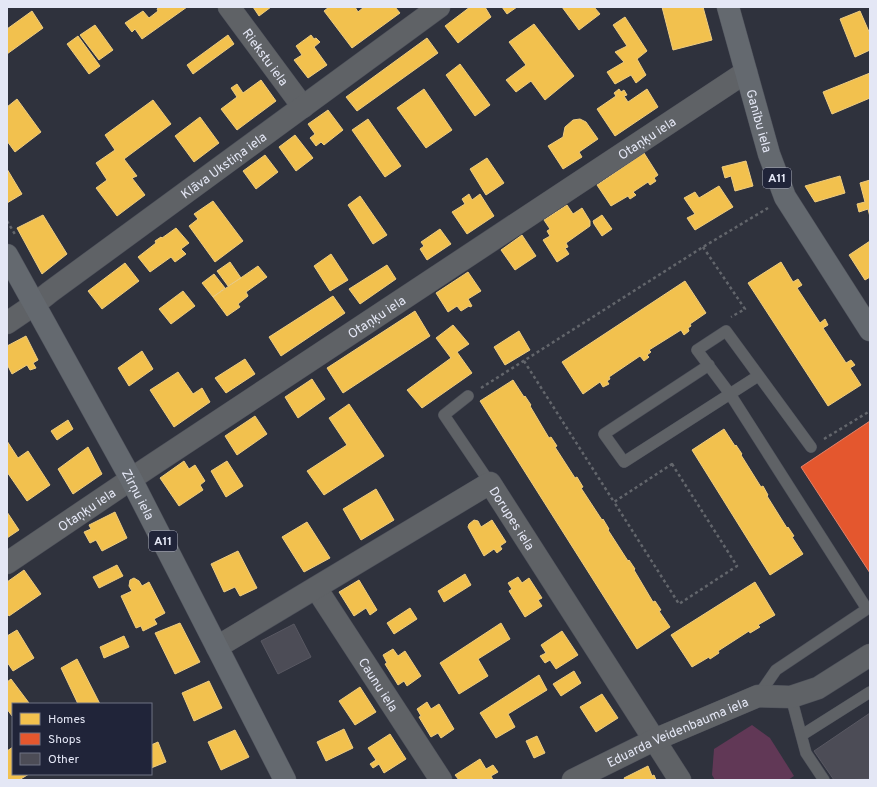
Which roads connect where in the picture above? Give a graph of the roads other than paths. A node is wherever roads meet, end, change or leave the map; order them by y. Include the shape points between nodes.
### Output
1 (229, 7) edge
2 (439, 7) edge
3 (728, 7) edge
4 (746, 72) junction
5 (303, 107) junction
6 (7, 256) edge
7 (35, 304) junction
8 (7, 323) edge
9 (870, 330) edge
10 (709, 365) junction
11 (758, 376) junction
12 (730, 394) junction
13 (468, 396) road end
14 (811, 447) road end
15 (132, 479) junction
16 (490, 483) junction
17 (7, 563) edge
18 (316, 588) junction
19 (868, 611) edge
20 (217, 647) junction
21 (870, 655) edge
22 (870, 692) edge
23 (758, 696) junction
24 (791, 697) junction
25 (802, 735) junction
26 (654, 740) junction
27 (286, 780) edge
28 (441, 780) edge
29 (573, 780) edge
30 (680, 780) edge
31 (824, 780) edge

1 - 5 street, Riekstu iela
2 - 5 street, Klāva Ukstiņa iela
3 - 4 highway, Ganību iela / A11
4 - 9 highway, Ganību iela / A11 via 769,154 785,197
4 - 15 street, Otaņķu iela
5 - 7 street, Klāva Ukstiņa iela
6 - 7 highway, Zirņu iela / A11
7 - 8 street, Klāva Ukstiņa iela
7 - 15 highway, Zirņu iela / A11
10 - 11 lane via 697,350 726,331
10 - 12 lane
10 - 12 lane via 604,434 624,462
11 - 12 lane
11 - 14 lane
12 - 19 lane
13 - 16 lane via 444,415
15 - 17 street, Otaņķu iela
15 - 20 highway, Zirņu iela / A11
16 - 18 street, Dorupes iela
16 - 26 street, Dorupes iela
18 - 20 street, Dorupes iela
18 - 28 street, Caunu iela
19 - 23 lane via 776,670
20 - 27 highway, Zirņu iela / A11
21 - 24 street, Eduarda Veidenbauma iela via 818,688
22 - 25 lane
23 - 24 street, Eduarda Veidenbauma iela
23 - 26 street, Eduarda Veidenbauma iela
24 - 25 lane
25 - 31 lane via 806,753
26 - 29 street, Eduarda Veidenbauma iela
26 - 30 street, Dorupes iela

